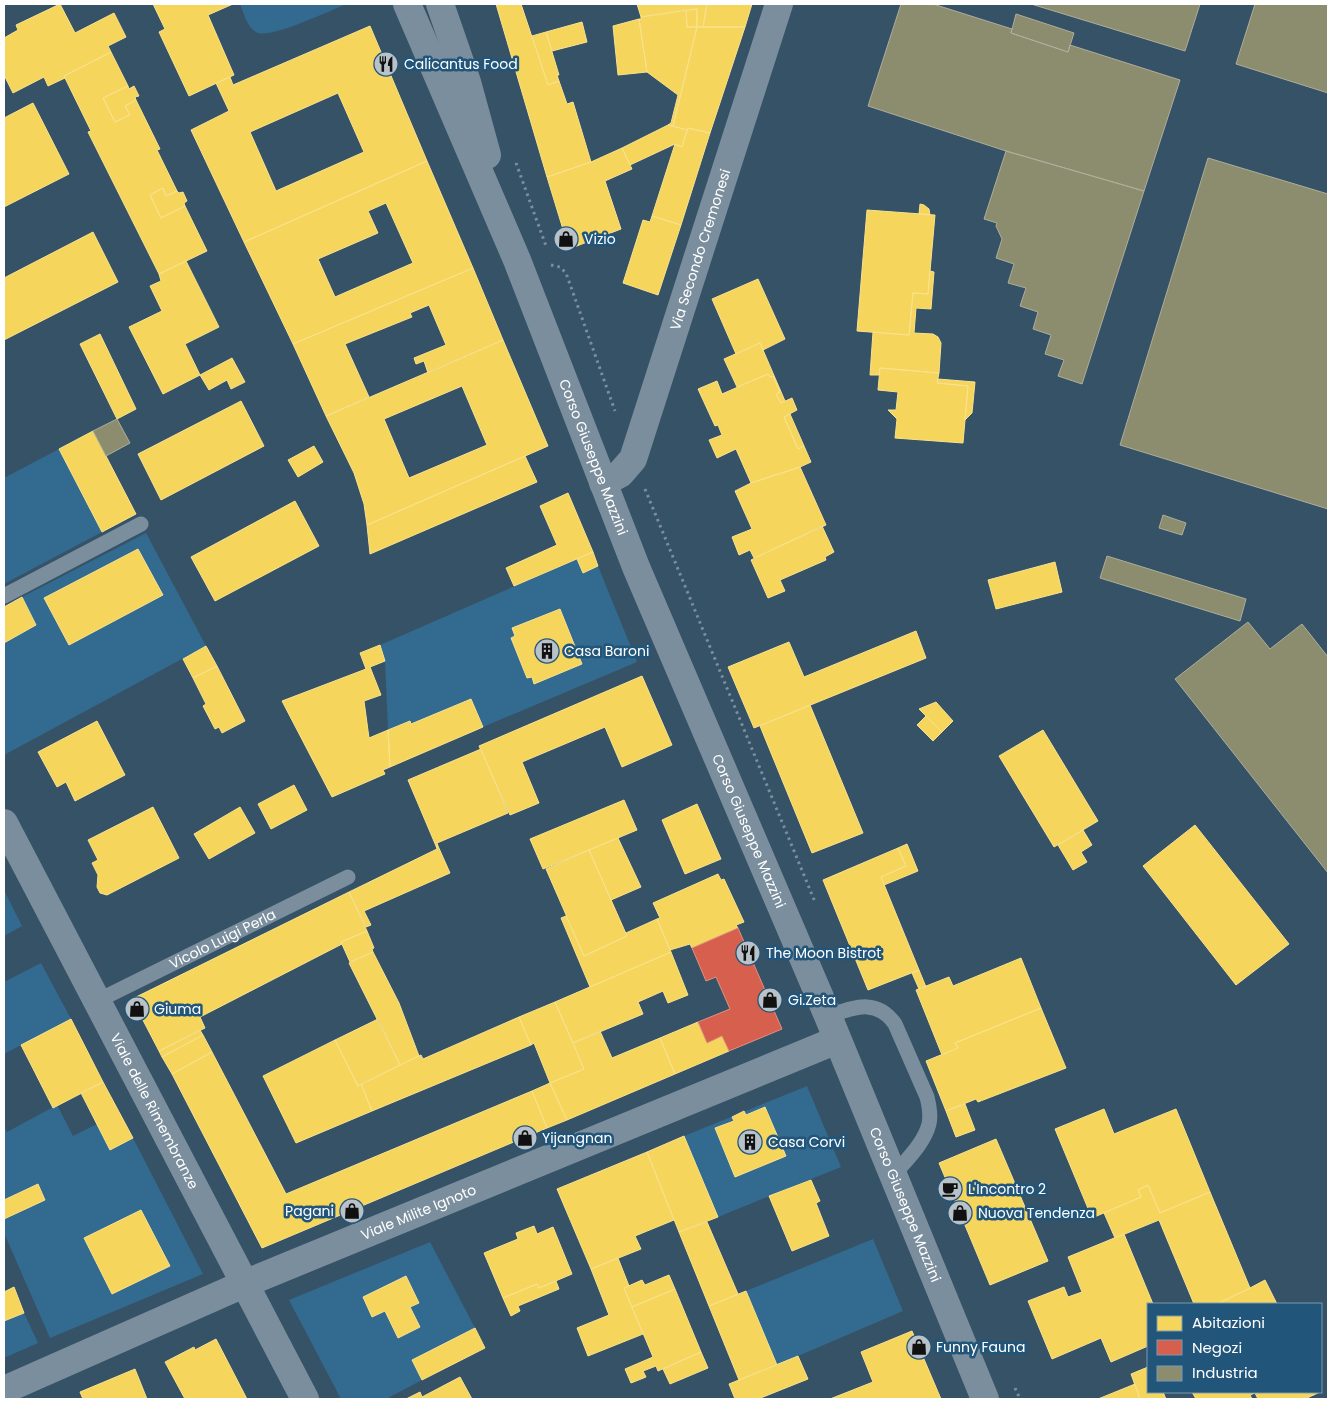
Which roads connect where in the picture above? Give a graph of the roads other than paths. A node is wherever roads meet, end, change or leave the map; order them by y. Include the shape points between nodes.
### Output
1 (407, 4) edge
2 (440, 4) edge
3 (779, 4) edge
4 (517, 260) junction
5 (603, 483) junction
6 (142, 524) dead end
7 (4, 596) edge
8 (8, 841) edge
9 (348, 877) dead end
10 (97, 1001) junction
11 (832, 1028) junction
12 (893, 1176) junction
13 (244, 1284) junction
14 (4, 1390) edge
15 (304, 1399) edge
16 (985, 1399) edge

1 - 4 street, Corso Giuseppe Mazzini
2 - 4 street, Corso Giuseppe Mazzini via 467,82
3 - 5 street, Via Secondo Cremonesi via 633,459 620,474
4 - 5 street, Corso Giuseppe Mazzini
5 - 11 street, Corso Giuseppe Mazzini
6 - 7 lane
8 - 10 street, Viale delle Rimembranze
9 - 10 lane, Vicolo Luigi Perla
10 - 13 street, Viale delle Rimembranze
11 - 12 street, Corso Giuseppe Mazzini
11 - 12 lane via 857,1006 881,1010 895,1024 927,1096 929,1124 920,1142
11 - 13 street, Viale Milite Ignoto
12 - 16 street, Corso Giuseppe Mazzini
13 - 14 street, Viale Milite Ignoto
13 - 15 street, Viale delle Rimembranze

